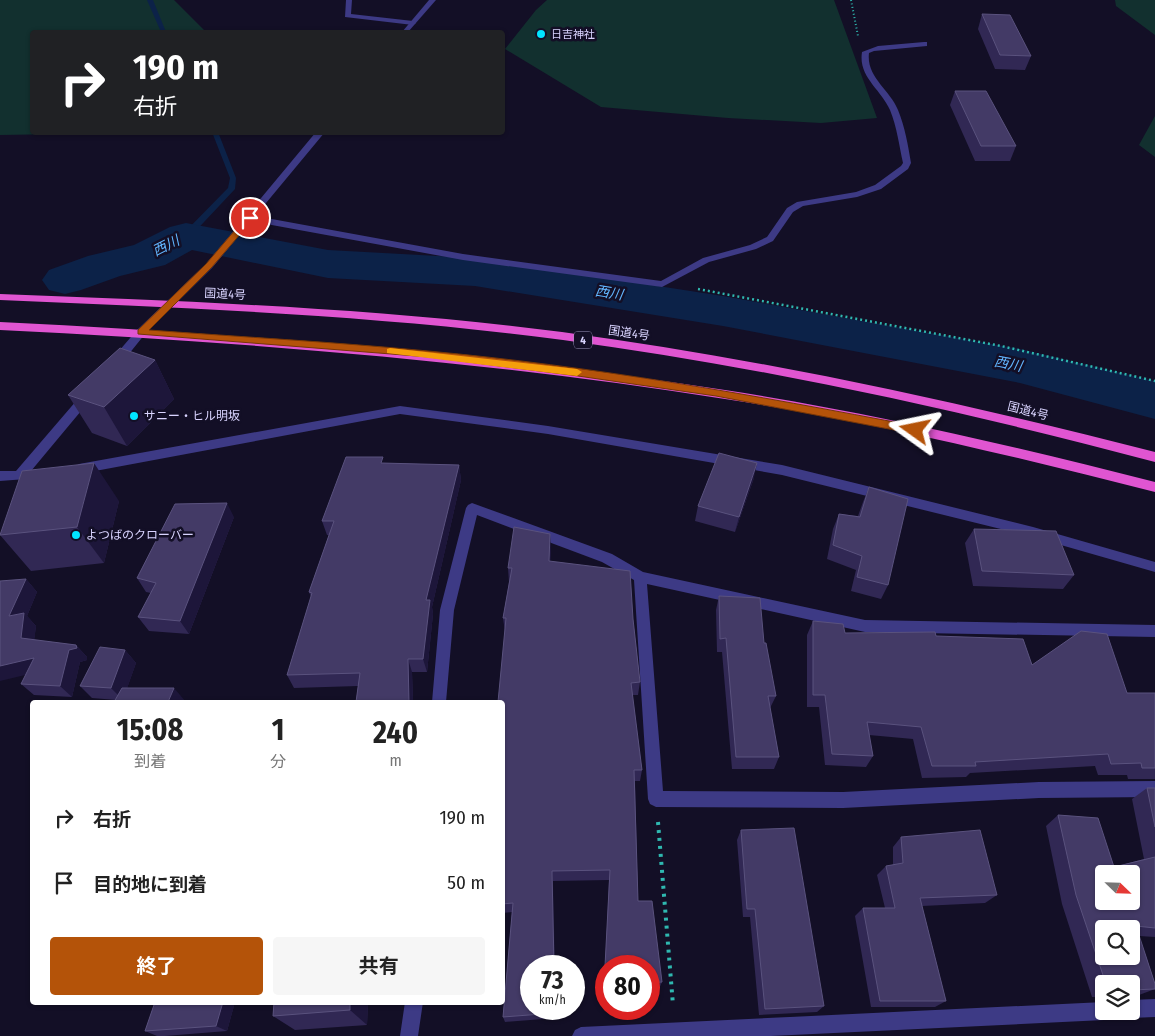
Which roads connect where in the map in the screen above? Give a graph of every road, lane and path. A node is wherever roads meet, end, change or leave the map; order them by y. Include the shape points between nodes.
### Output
1 (349, 0) edge
2 (433, 0) edge
3 (852, 0) edge
4 (413, 23) junction
5 (407, 30) edge
6 (924, 44) dead end
7 (866, 52) junction
8 (319, 135) edge
9 (250, 218) junction
10 (662, 284) junction
11 (0, 297) edge
12 (170, 304) junction
13 (0, 326) edge
14 (141, 332) junction
15 (109, 371) edge
16 (1155, 381) edge
17 (96, 386) edge
18 (1155, 457) edge
19 (64, 471) edge
20 (46, 474) edge
21 (0, 476) edge
22 (18, 476) junction
23 (1155, 487) edge
24 (1155, 567) edge
25 (640, 577) junction
26 (1155, 631) edge
27 (439, 700) edge
28 (1155, 789) edge
29 (656, 799) junction
30 (414, 1005) edge
31 (1155, 1008) edge
32 (1140, 1009) edge
33 (1095, 1011) edge
34 (675, 1032) junction
35 (409, 1036) edge
36 (581, 1036) edge

1 - 4 street via 347,16
2 - 4 street
3 - 7 path via 858,36
4 - 5 street
6 - 7 street via 876,47
7 - 10 street via 864,58 870,77 891,104 895,115 907,163 905,167 878,187 800,204 790,210 770,239 706,260
8 - 9 street
9 - 10 street via 463,257
9 - 12 street via 209,266
10 - 16 path via 1001,346
11 - 12 highway, 国道4号 / 4
12 - 14 street
12 - 18 highway, 国道4号 / 4 via 475,326 631,346 926,400
13 - 14 highway
14 - 15 street
14 - 23 highway via 429,354 716,392 1036,456
17 - 22 street
19 - 24 street via 400,410 548,430 782,470 1033,532
20 - 22 street
21 - 22 street
25 - 26 street via 866,626
25 - 27 street via 606,558 472,508 446,610
25 - 29 street
28 - 29 street via 1039,790 843,800
29 - 34 path
30 - 35 street
31 - 32 street
33 - 34 street
34 - 36 street

